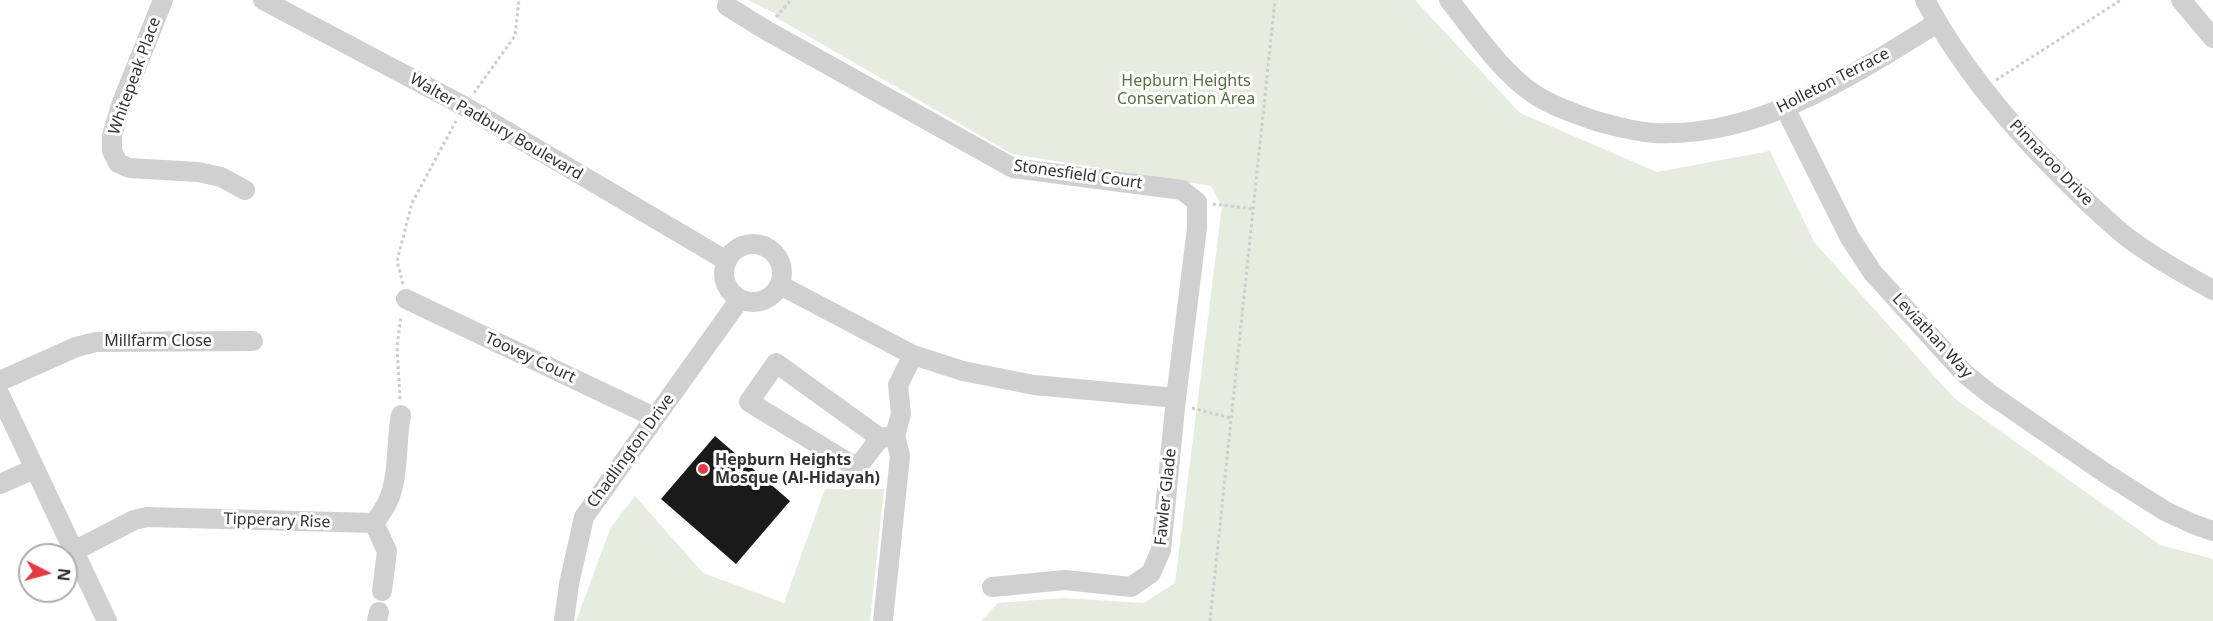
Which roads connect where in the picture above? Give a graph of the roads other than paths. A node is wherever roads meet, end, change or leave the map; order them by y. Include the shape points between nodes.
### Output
1 (163, 0) edge
2 (263, 0) edge
3 (1449, 0) edge
4 (1924, 0) edge
5 (2181, 0) edge
6 (727, 6) dead end
7 (1937, 23) junction
8 (2213, 38) edge
9 (1785, 108) junction
10 (245, 190) dead end
11 (727, 261) junction
12 (780, 285) junction
13 (2213, 290) edge
14 (406, 299) road end
15 (740, 299) junction
16 (253, 341) dead end
17 (913, 355) junction
18 (0, 381) edge
19 (0, 395) edge
20 (1176, 398) junction
21 (401, 415) road end
22 (654, 417) junction
23 (887, 437) junction
24 (34, 469) junction
25 (0, 484) edge
26 (375, 523) junction
27 (2213, 531) edge
28 (70, 543) edge
29 (78, 549) edge
30 (78, 559) edge
31 (992, 587) dead end
32 (382, 591) dead end
33 (107, 621) edge
34 (564, 621) edge
35 (883, 621) edge

1 - 10 street, Whitepeak Place via 121,105 112,151 118,163 129,168 221,177
2 - 11 street, Walter Padbury Boulevard via 464,106
3 - 9 street, Holleton Terrace via 1509,74 1535,95 1616,127 1653,133 1688,131 1755,119
4 - 7 street, Pinnaroo Drive
5 - 8 street
6 - 20 street, Stonesfield Court via 1013,168 1182,190 1197,202
7 - 9 street, Holleton Terrace
7 - 13 street, Pinnaroo Drive via 1982,89 2083,198 2127,237
9 - 27 street, Leviathan Way via 1850,238 1873,273 1964,373 2105,473 2165,511
11 - 12 street via 740,247 760,244 777,256
11 - 15 street via 727,285
12 - 15 street via 766,299
12 - 17 street
14 - 22 street, Toovey Court
15 - 22 street, Chadlington Drive
16 - 18 street, Millfarm Close via 96,342
17 - 20 street via 963,371 1034,385
17 - 23 street via 898,385 901,414
19 - 24 street
20 - 31 street, Fawler Glade via 1161,550 1151,573 1131,587 1065,580
21 - 26 street via 393,488
22 - 34 street, Chadlington Drive via 584,517
23 - 23 street via 776,363 749,402 857,468
23 - 35 street via 900,456
24 - 25 street
24 - 28 street
26 - 29 street, Tipperary Rise via 147,517
26 - 32 street via 387,551
30 - 33 street

